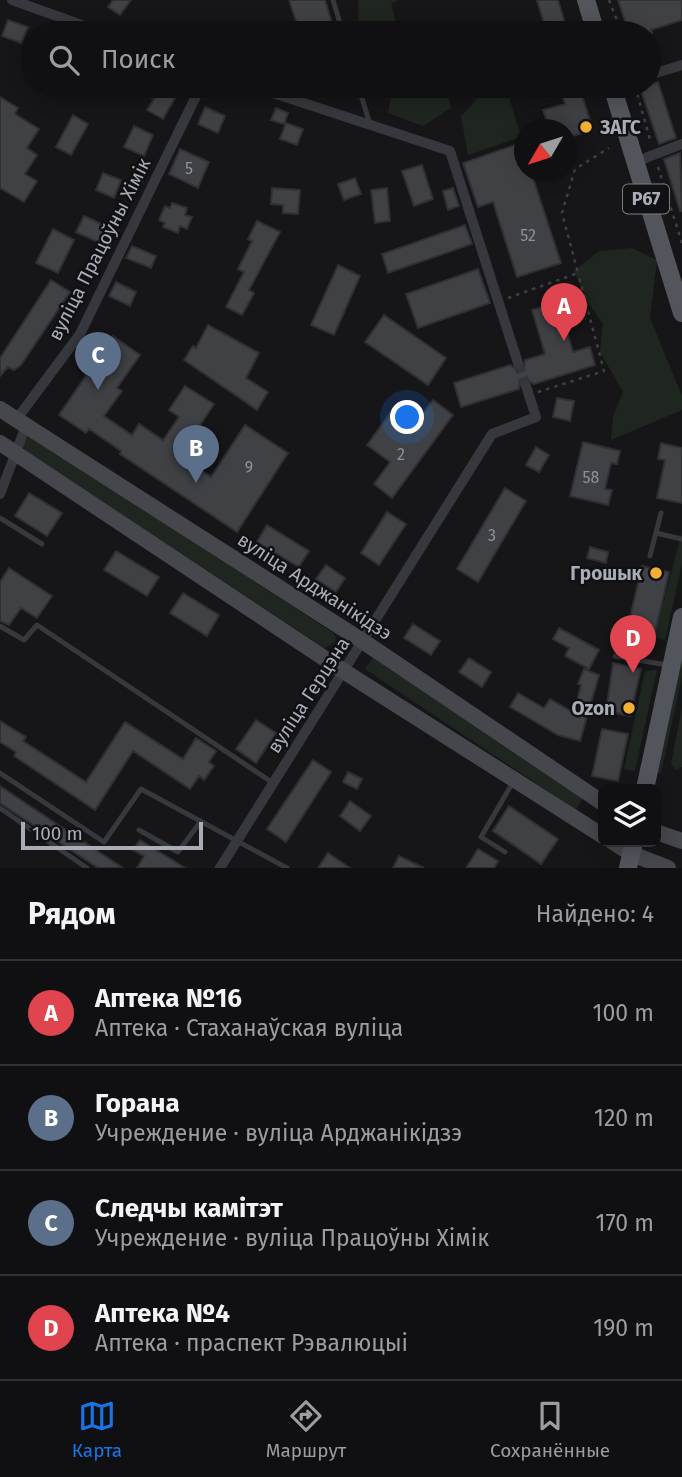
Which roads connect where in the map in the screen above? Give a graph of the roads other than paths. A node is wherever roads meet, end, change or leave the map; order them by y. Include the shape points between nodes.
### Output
1 (12, 0) edge
2 (333, 0) edge
3 (586, 0) edge
4 (71, 21) edge
5 (339, 21) edge
6 (592, 21) edge
7 (682, 65) edge
8 (661, 71) edge
9 (195, 98) edge
10 (289, 98) edge
11 (361, 98) edge
12 (616, 98) edge
13 (369, 124) junction
14 (682, 144) edge
15 (635, 162) junction
16 (682, 313) edge
17 (518, 363) tunnel mouth
18 (527, 391) tunnel mouth
19 (0, 409) edge
20 (21, 423) junction
21 (0, 443) edge
22 (17, 454) junction
23 (0, 494) edge
24 (661, 513) dead end
25 (0, 518) edge
26 (656, 533) junction
27 (682, 539) edge
28 (42, 544) dead end
29 (650, 556) dead end
30 (682, 617) edge
31 (0, 626) edge
32 (364, 642) junction
33 (615, 656) dead end
34 (670, 666) junction
35 (345, 672) junction
36 (0, 773) edge
37 (515, 779) junction
38 (273, 783) junction
39 (646, 784) edge
40 (598, 800) edge
41 (0, 808) edge
42 (201, 821) junction
43 (139, 830) dead end
44 (598, 833) edge
45 (661, 834) edge
46 (236, 839) junction
47 (682, 841) edge
48 (505, 852) dead end
49 (631, 854) edge
50 (88, 868) edge
51 (220, 868) edge
52 (287, 868) edge
53 (668, 868) edge

1 - 4 street
2 - 5 lane
3 - 6 main road
7 - 8 street
9 - 20 street, вуліца Працоўны Хімік via 80,334
10 - 13 street
11 - 13 lane
12 - 15 main road, Р67
13 - 17 street via 450,151
14 - 15 street
15 - 16 main road, Р67
18 - 32 street, вуліца Герцэна via 536,417 492,434
19 - 20 main road, вуліца Арджанікідзэ
20 - 22 street, вуліца Працоўны Хімік
20 - 32 main road, вуліца Арджанікідзэ
21 - 22 main road
22 - 23 street, вуліца Працоўны Хімік
22 - 35 main road
24 - 26 lane
25 - 28 lane
26 - 27 lane
26 - 29 lane
30 - 34 main road
31 - 38 lane via 23,640 37,625
32 - 35 street, вуліца Герцэна
32 - 40 main road, вуліца Арджанікідзэ
33 - 34 lane
34 - 39 main road
35 - 37 main road
35 - 38 street, вуліца Герцэна
36 - 42 lane via 104,842 141,789
37 - 44 main road
37 - 48 lane via 481,837
38 - 46 street, вуліца Герцэна
41 - 50 lane
42 - 43 lane via 178,852
42 - 46 lane
45 - 47 main road
46 - 51 street, вуліца Герцэна
46 - 52 lane
49 - 53 main road

